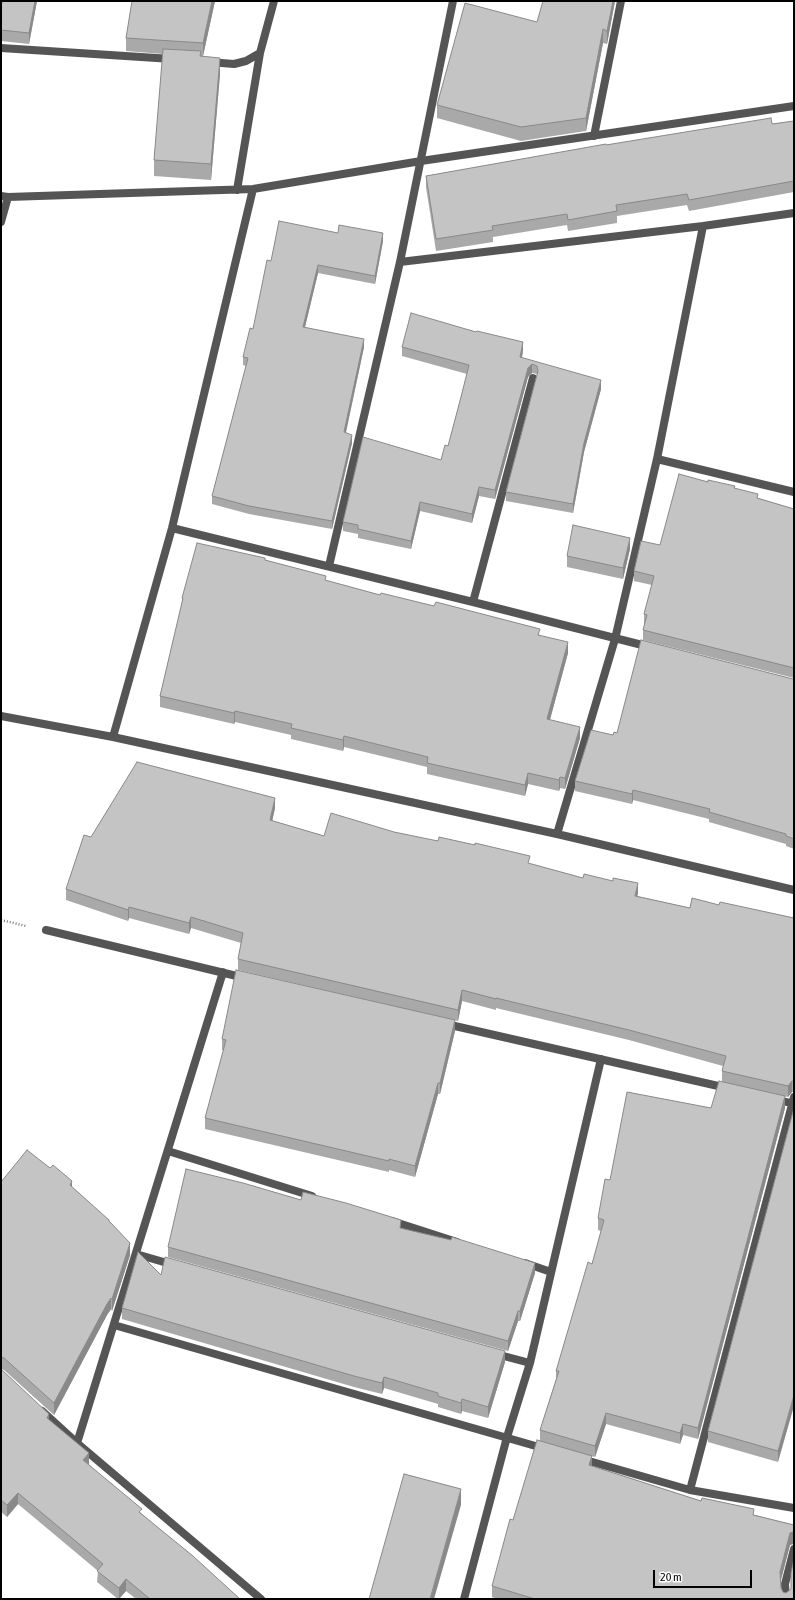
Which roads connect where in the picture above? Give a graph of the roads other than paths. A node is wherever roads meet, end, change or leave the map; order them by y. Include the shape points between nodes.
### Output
1 (274, 1) edge
2 (453, 1) edge
3 (621, 1) edge
4 (1, 48) edge
5 (260, 52) junction
6 (179, 60) edge
7 (202, 62) edge
8 (794, 106) edge
9 (594, 136) junction
10 (421, 161) junction
11 (253, 189) junction
12 (237, 190) junction
13 (4, 197) edge
14 (794, 213) edge
15 (1, 222) edge
16 (703, 226) junction
17 (400, 262) junction
18 (533, 378) edge
19 (657, 459) junction
20 (794, 492) edge
21 (172, 528) junction
22 (328, 566) junction
23 (473, 602) junction
24 (615, 639) junction
25 (660, 650) edge
26 (1, 716) edge
27 (113, 737) junction
28 (557, 834) junction
29 (794, 890) edge
30 (46, 930) road end
31 (223, 972) junction
32 (254, 980) edge
33 (439, 1022) edge
34 (600, 1059) junction
35 (739, 1091) edge
36 (769, 1098) edge
37 (793, 1101) edge
38 (168, 1151) junction
39 (318, 1198) edge
40 (386, 1220) edge
41 (468, 1246) edge
42 (136, 1254) junction
43 (514, 1260) edge
44 (181, 1267) edge
45 (551, 1272) junction
46 (114, 1325) junction
47 (484, 1350) edge
48 (530, 1363) junction
49 (36, 1406) edge
50 (506, 1438) junction
51 (77, 1443) junction
52 (552, 1451) edge
53 (575, 1457) edge
54 (690, 1490) junction
55 (794, 1508) edge
56 (794, 1548) edge
57 (261, 1599) edge
58 (464, 1599) edge
59 (786, 1599) edge

1 - 5 street
2 - 10 street
3 - 9 street
4 - 6 street
5 - 7 street via 246,61 234,64
5 - 12 street
8 - 9 street
9 - 10 street
10 - 11 street
10 - 17 street
11 - 12 street
11 - 21 street
12 - 13 street
13 - 15 street
14 - 16 street
16 - 17 street
16 - 19 street
17 - 22 street
18 - 23 street
19 - 20 street
19 - 24 street
21 - 22 street
21 - 27 street
22 - 23 street
23 - 24 street
24 - 25 street
24 - 28 street
26 - 27 street
27 - 28 street
28 - 29 street
30 - 31 street
31 - 32 street
31 - 38 street
33 - 34 street
34 - 35 street
34 - 45 street
36 - 37 street
37 - 54 street
38 - 39 street
38 - 42 street
40 - 41 street
42 - 44 street
42 - 46 street
43 - 45 street
45 - 48 street
46 - 50 street
46 - 51 street
47 - 48 street
48 - 50 street
49 - 51 street
50 - 52 street
50 - 58 street
51 - 57 street
53 - 54 street
54 - 55 street
56 - 59 street via 785,1584

